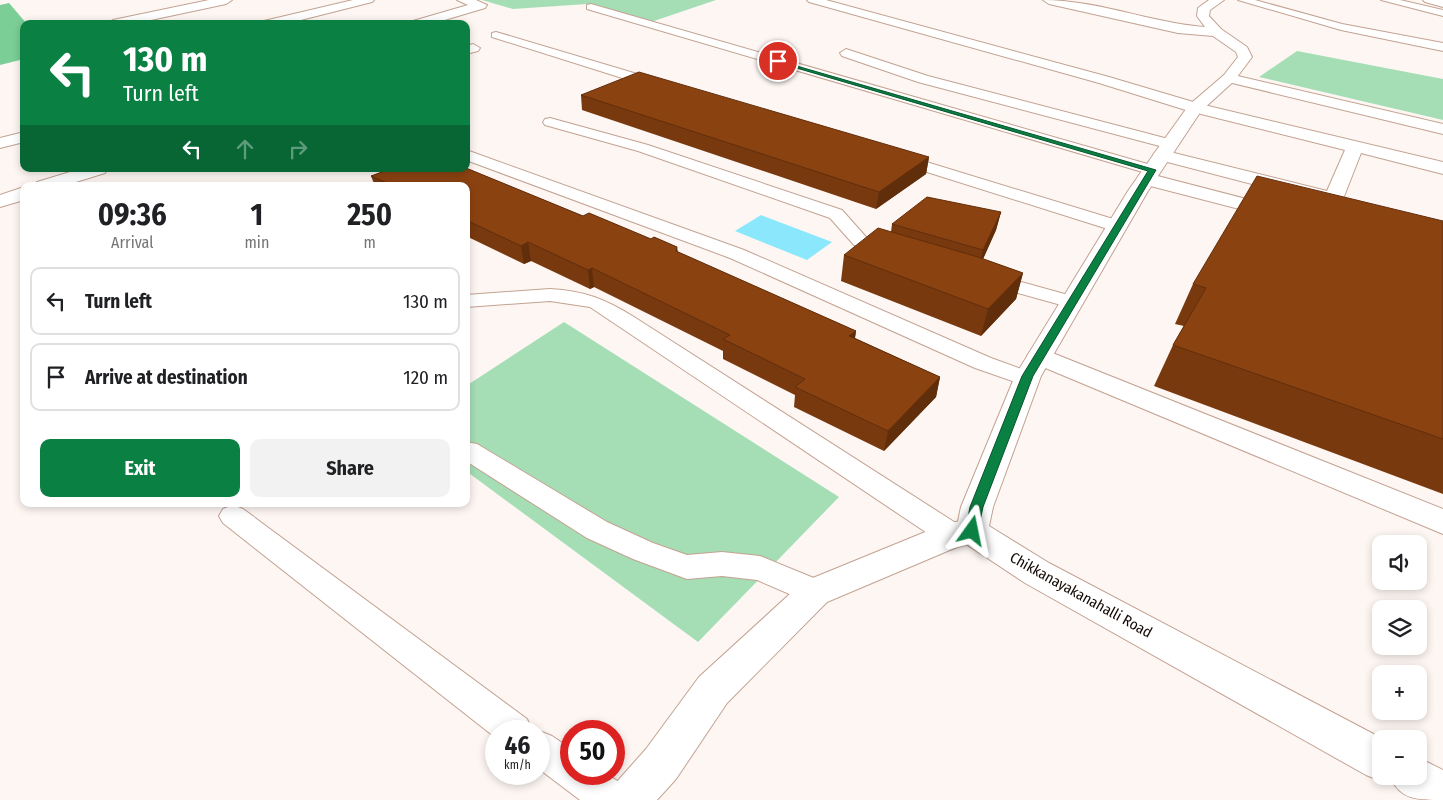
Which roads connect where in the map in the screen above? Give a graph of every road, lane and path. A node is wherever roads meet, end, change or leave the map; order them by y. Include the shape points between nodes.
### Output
1 (226, 0) edge
2 (368, 0) edge
3 (463, 0) edge
4 (813, 0) edge
5 (1049, 0) edge
6 (1218, 0) edge
7 (1243, 0) edge
8 (1386, 0) edge
9 (1429, 0) edge
10 (1443, 3) edge
11 (590, 7) dead end
12 (1443, 13) edge
13 (132, 20) edge
14 (285, 20) edge
15 (430, 20) edge
16 (1216, 32) junction
17 (496, 35) dead end
18 (1443, 47) edge
19 (846, 53) dead end
20 (1229, 78) junction
21 (671, 88) edge
22 (1196, 108) junction
23 (550, 122) dead end
24 (1443, 129) edge
25 (20, 138) edge
26 (0, 143) edge
27 (1355, 147) junction
28 (880, 153) edge
29 (470, 156) edge
30 (1158, 162) junction
31 (1443, 168) edge
32 (88, 172) edge
33 (57, 182) edge
34 (20, 194) edge
35 (0, 201) edge
36 (1301, 219) edge
37 (1117, 226) junction
38 (905, 256) edge
39 (972, 274) edge
40 (470, 301) edge
41 (1072, 302) junction
42 (1033, 368) junction
43 (470, 451) edge
44 (233, 516) dead end
45 (1443, 522) edge
46 (962, 533) junction
47 (815, 592) junction
48 (501, 720) edge
49 (1372, 755) edge
50 (591, 785) edge
51 (1426, 785) edge
52 (1443, 794) edge
53 (612, 800) edge
54 (629, 800) edge

1 - 13 street
2 - 14 street
3 - 15 street via 481,5
4 - 22 street
5 - 16 street via 1178,29
6 - 16 street via 1204,8 1203,16
7 - 18 lane via 1341,27
8 - 12 lane
9 - 10 street
11 - 30 lane
16 - 20 street via 1242,50 1245,57
17 - 21 lane
19 - 30 lane
20 - 22 street
20 - 24 street
22 - 27 street
22 - 30 street
23 - 38 lane via 643,148 836,214 860,241
25 - 26 street
27 - 30 street via 1342,201
27 - 31 street
28 - 37 lane
29 - 42 lane via 737,254 984,364
30 - 36 street
30 - 37 street
32 - 33 street
34 - 35 street
37 - 41 street
39 - 41 lane
40 - 46 lane via 554,296 596,303
41 - 42 street
42 - 45 street
42 - 46 street via 977,507
43 - 47 lane via 597,530 643,551 687,567 722,564 760,568
44 - 48 lane
46 - 47 street
46 - 49 street, Chikkanayakanahalli Road
47 - 54 street via 713,690 661,764
50 - 53 lane
51 - 52 street

